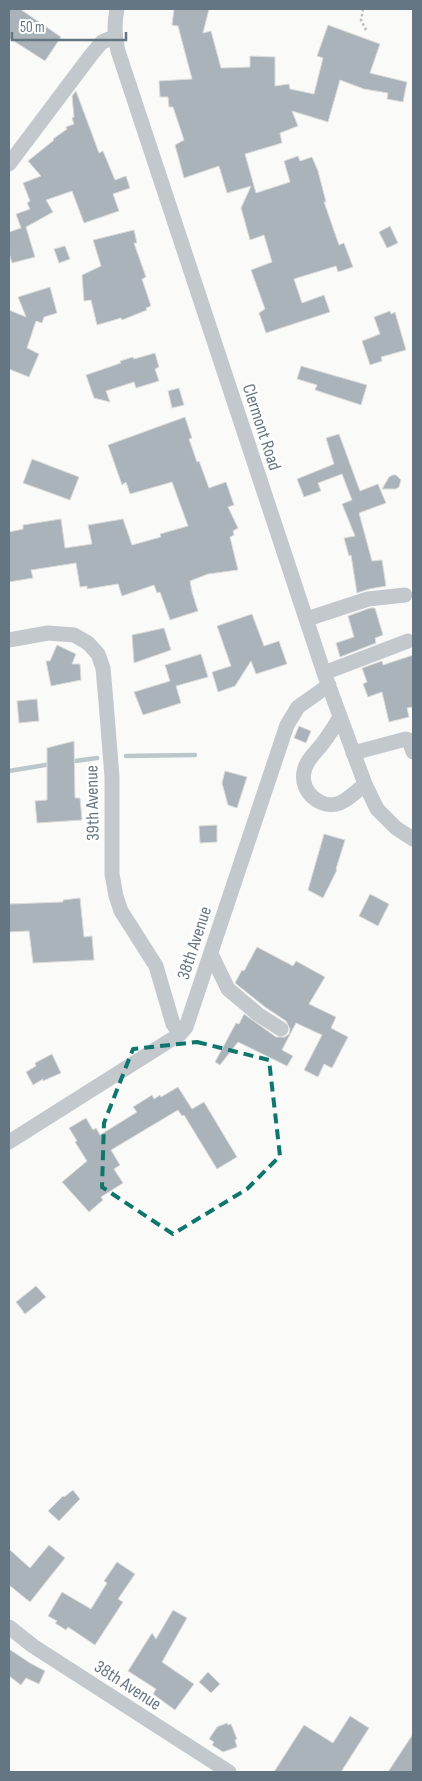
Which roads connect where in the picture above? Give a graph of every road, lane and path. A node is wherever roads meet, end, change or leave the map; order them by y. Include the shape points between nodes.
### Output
1 (117, 9) edge
2 (363, 9) edge
3 (367, 32) dead end
4 (114, 38) junction
5 (9, 164) edge
6 (405, 595) dead end
7 (307, 619) junction
8 (9, 640) edge
9 (408, 641) dead end
10 (327, 679) junction
11 (340, 717) junction
12 (413, 752) edge
13 (353, 754) junction
14 (365, 784) junction
15 (413, 839) edge
16 (211, 954) junction
17 (281, 1029) dead end
18 (180, 1034) junction
19 (9, 1142) edge
20 (9, 1627) edge
21 (229, 1772) edge

1 - 4 street, Clermont Road
2 - 3 path via 361,20
4 - 5 street via 102,42 91,55
4 - 7 street, Clermont Road
6 - 7 street via 368,598
7 - 10 street, Clermont Road
8 - 18 street, 39th Avenue via 48,633 74,634 98,654 103,668 112,777 112,874 116,896 121,911 156,966
9 - 10 street, 38th Avenue
10 - 11 street, Clermont Road
10 - 16 street, 38th Avenue via 298,707 287,725
11 - 13 street, Clermont Road
11 - 14 street via 307,763 304,772 306,787 322,804 328,805 340,803
12 - 13 street via 406,738
13 - 14 street, Clermont Road
14 - 15 street, Clermont Road via 377,809
16 - 17 street via 228,989
16 - 18 street, 38th Avenue via 186,1027
18 - 19 street
20 - 21 street, 38th Avenue via 33,1646

